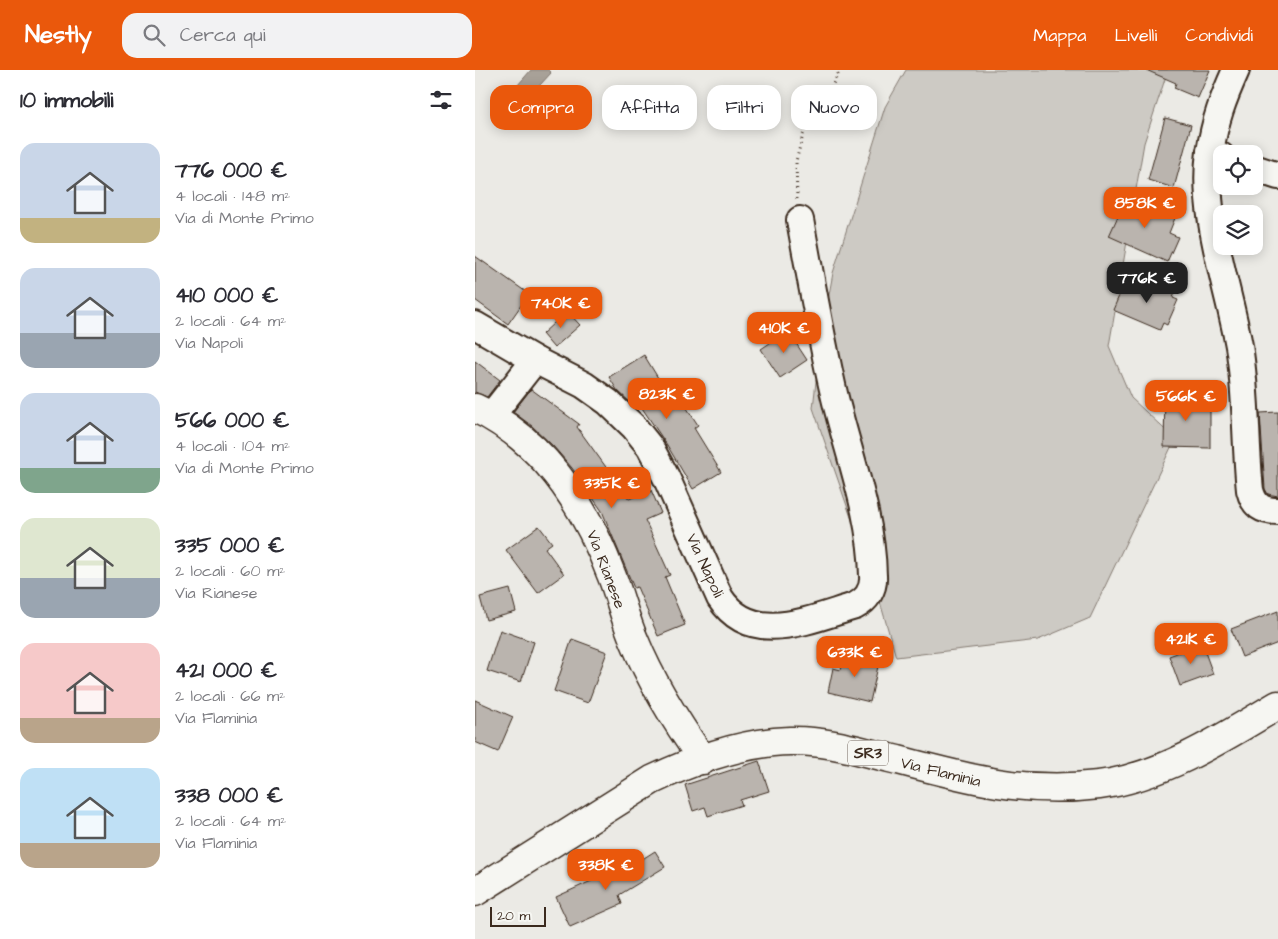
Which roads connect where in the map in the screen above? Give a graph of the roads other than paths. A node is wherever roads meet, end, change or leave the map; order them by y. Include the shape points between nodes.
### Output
1 (1237, 70) edge
2 (1215, 145) edge
3 (1213, 160) edge
4 (1263, 171) edge
5 (1278, 176) edge
6 (800, 220) road end
7 (475, 325) edge
8 (535, 360) junction
9 (483, 412) edge
10 (1267, 508) edge
11 (1278, 705) edge
12 (703, 760) junction
13 (475, 892) edge

1 - 2 street via 1216,120
3 - 10 street via 1207,179 1242,366 1250,490 1253,501
4 - 5 street
6 - 8 street, Via Napoli via 835,397 867,530 874,577 871,590 860,604 780,626 748,623 733,614 720,598 666,477 645,440 624,416 595,393
7 - 8 street, Via Napoli
8 - 9 street
9 - 12 main road, Via Rianese via 512,430 541,457 577,502 605,559 645,663 666,703
11 - 12 main road, Via Flaminia / SR3 via 1196,752 1137,776 1098,785 1027,788 996,784 809,742 754,745
12 - 13 main road, Via Flaminia / SR3 via 652,780

